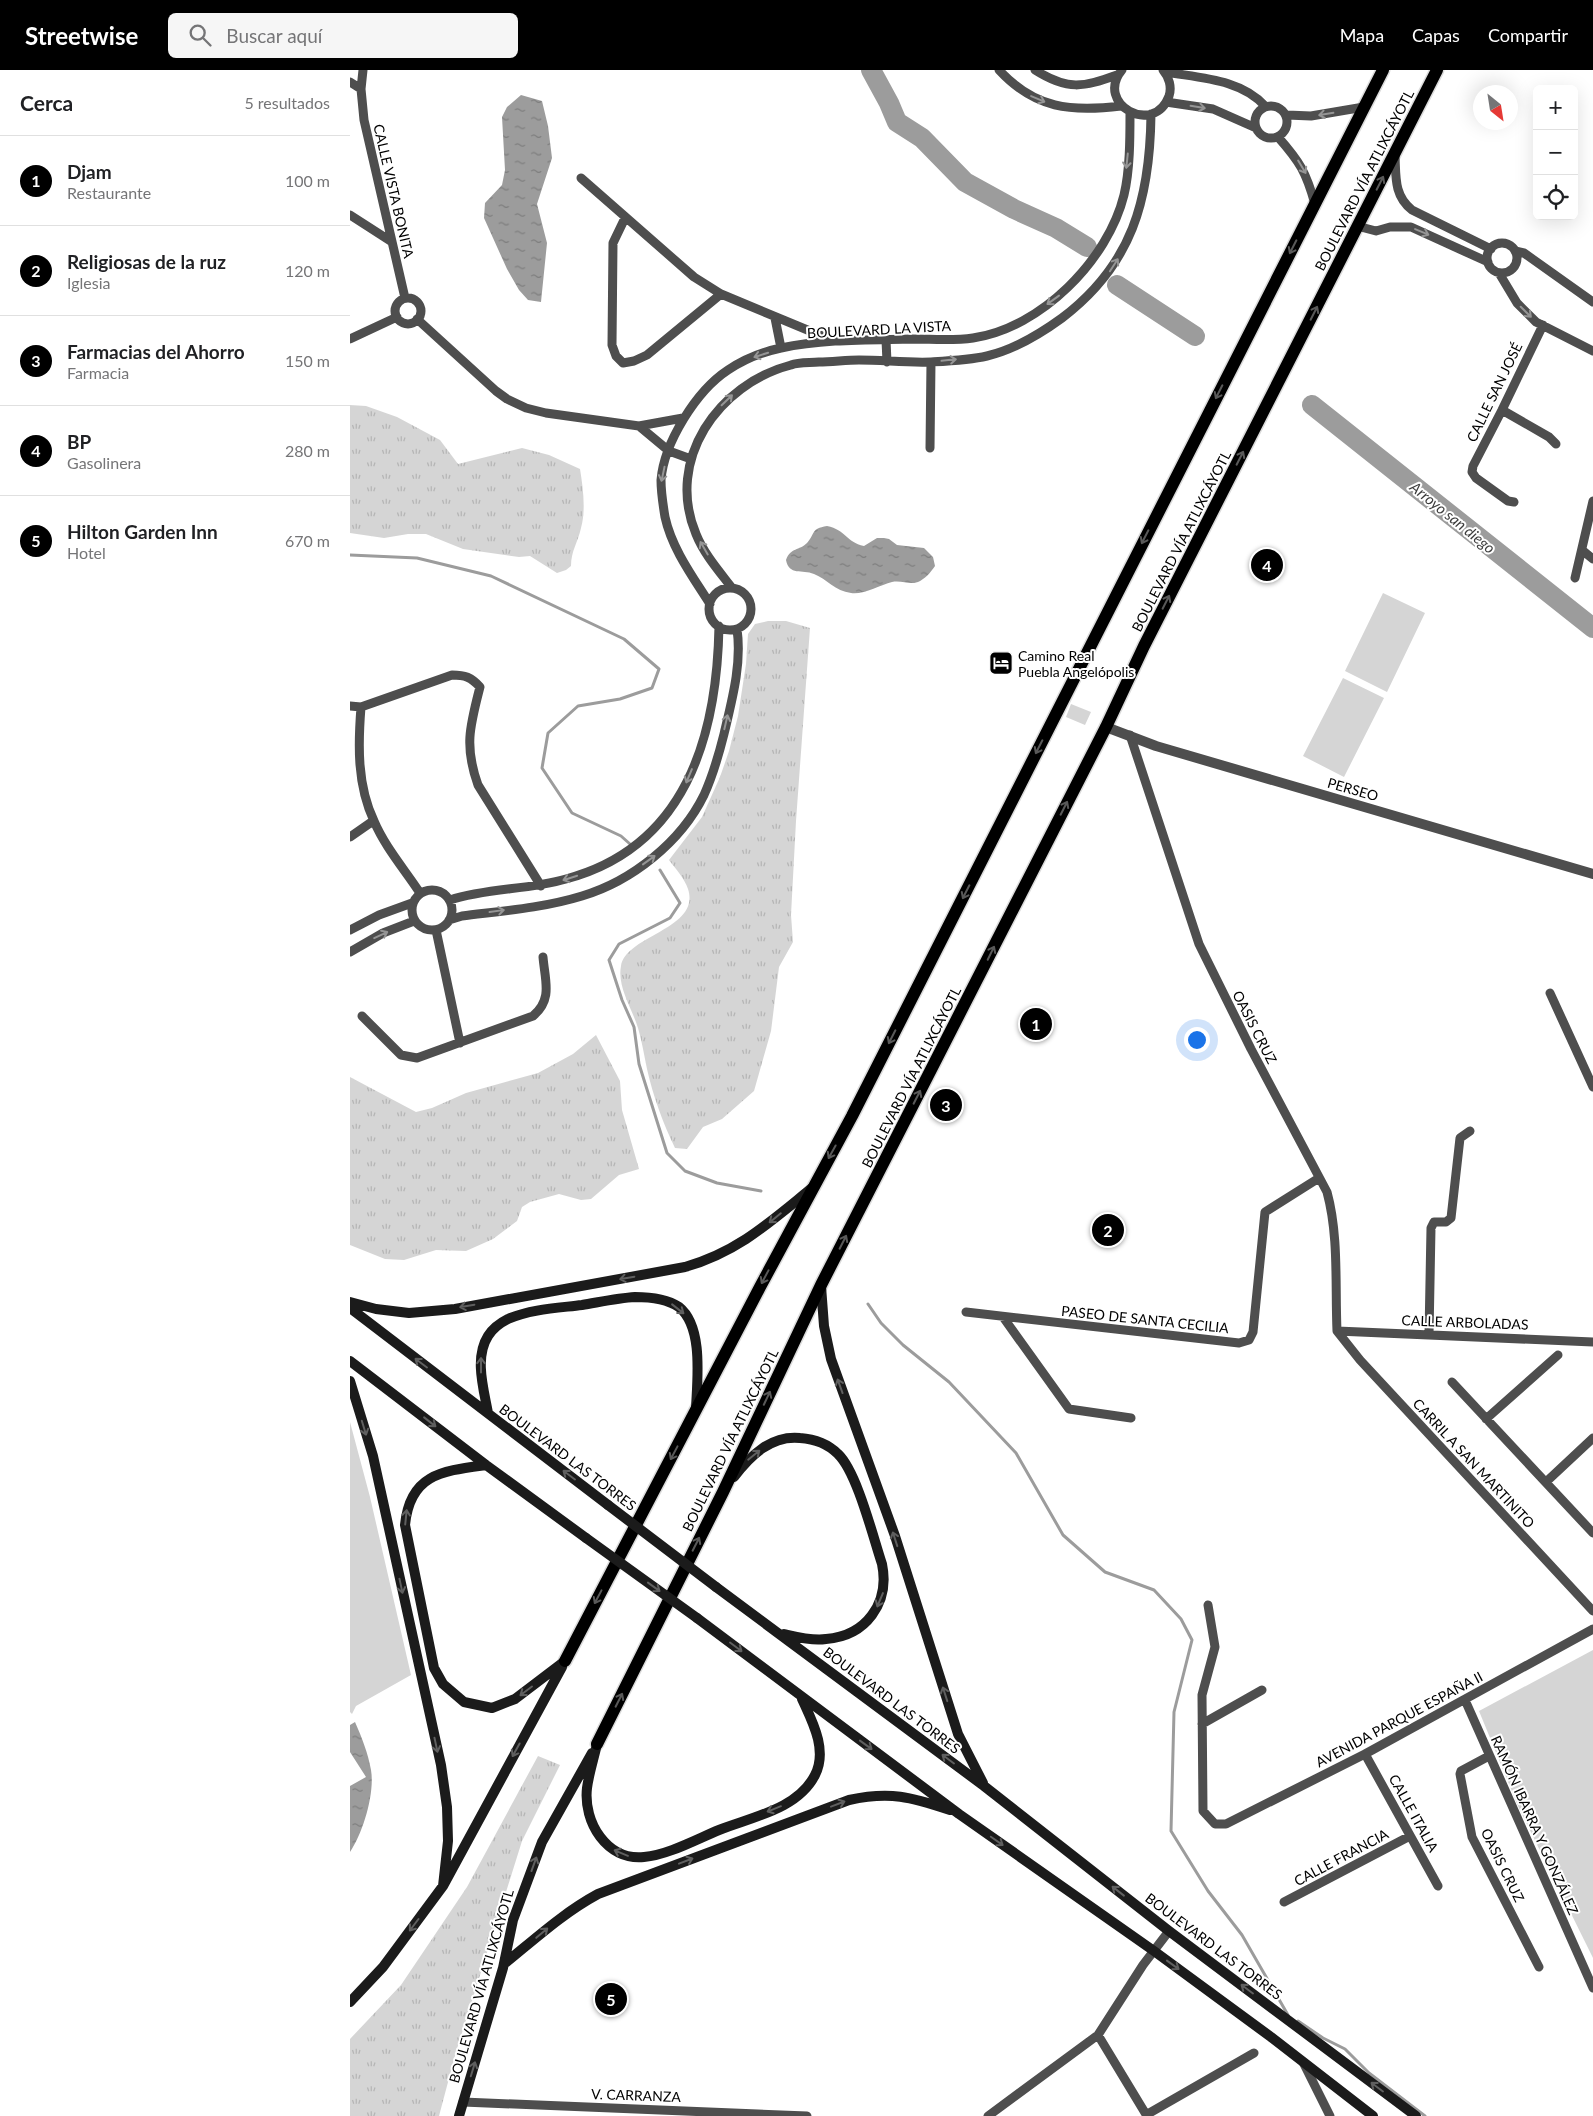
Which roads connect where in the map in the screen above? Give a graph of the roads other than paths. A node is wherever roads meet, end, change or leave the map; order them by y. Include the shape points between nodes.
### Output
1 (363, 70) edge
2 (999, 70) edge
3 (1036, 70) edge
4 (1383, 70) edge
5 (1437, 70) edge
6 (1164, 71) edge
7 (1120, 73) edge
8 (350, 82) edge
9 (361, 89) junction
10 (1166, 102) junction
11 (1121, 106) junction
12 (1266, 106) junction
13 (1364, 107) junction
14 (1130, 113) junction
15 (1151, 114) junction
16 (1287, 115) junction
17 (1256, 128) junction
18 (1278, 137) junction
19 (1394, 153) junction
20 (581, 178) dead end
21 (1315, 204) junction
22 (350, 215) edge
23 (625, 218) junction
24 (1358, 226) junction
25 (392, 242) junction
26 (1491, 249) junction
27 (1515, 251) junction
28 (1488, 262) junction
29 (1499, 273) junction
30 (721, 294) junction
31 (405, 298) junction
32 (1593, 302) edge
33 (397, 317) junction
34 (775, 318) junction
35 (418, 319) junction
36 (1542, 325) junction
37 (350, 339) edge
38 (886, 340) junction
39 (835, 342) junction
40 (781, 348) junction
41 (1593, 351) edge
42 (887, 362) junction
43 (930, 362) junction
44 (1502, 410) junction
45 (683, 418) junction
46 (639, 426) junction
47 (1556, 444) dead end
48 (930, 448) dead end
49 (669, 451) junction
50 (691, 459) junction
51 (1593, 501) edge
52 (1514, 502) dead end
53 (1591, 520) edge
54 (1582, 550) junction
55 (1593, 559) edge
56 (1575, 578) dead end
57 (732, 588) junction
58 (710, 604) junction
59 (718, 626) junction
60 (737, 629) junction
61 (350, 706) edge
62 (361, 707) junction
63 (1106, 727) junction
64 (1130, 735) junction
65 (374, 821) junction
66 (350, 837) edge
67 (1593, 874) edge
68 (541, 886) junction
69 (420, 893) junction
70 (450, 900) junction
71 (412, 903) junction
72 (449, 920) junction
73 (414, 921) junction
74 (350, 930) edge
75 (436, 930) junction
76 (350, 952) edge
77 (543, 957) dead end
78 (1550, 994) dead end
79 (362, 1016) dead end
80 (460, 1043) junction
81 (1593, 1087) edge
82 (1470, 1131) dead end
83 (1319, 1178) junction
84 (813, 1187) junction
85 (821, 1285) junction
86 (350, 1302) edge
87 (350, 1308) edge
88 (966, 1312) dead end
89 (1003, 1317) junction
90 (1337, 1330) junction
91 (1429, 1335) junction
92 (1593, 1342) edge
93 (1558, 1354) dead end
94 (350, 1360) edge
95 (350, 1381) edge
96 (1452, 1382) dead end
97 (696, 1410) junction
98 (488, 1413) junction
99 (1131, 1418) dead end
100 (1486, 1419) junction
101 (1593, 1438) edge
102 (486, 1465) junction
103 (1546, 1482) junction
104 (723, 1492) junction
105 (1593, 1533) edge
106 (1208, 1605) dead end
107 (1593, 1611) edge
108 (1593, 1629) edge
109 (780, 1634) junction
110 (565, 1661) junction
111 (1262, 1690) dead end
112 (802, 1698) junction
113 (1465, 1700) junction
114 (1202, 1724) junction
115 (597, 1744) junction
116 (1365, 1754) junction
117 (1489, 1756) junction
118 (984, 1786) junction
119 (959, 1814) junction
120 (1410, 1836) junction
121 (443, 1886) junction
122 (1438, 1886) dead end
123 (1284, 1902) dead end
124 (1169, 1931) junction
125 (1154, 1951) junction
126 (504, 1964) junction
127 (1539, 1967) dead end
128 (1593, 1988) edge
129 (350, 2002) edge
130 (1098, 2035) junction
131 (1254, 2053) dead end
132 (1302, 2062) junction
133 (463, 2102) junction
134 (1146, 2115) edge
135 (459, 2116) edge
136 (808, 2116) edge
137 (988, 2116) edge
138 (1330, 2116) edge
139 (1373, 2116) edge
140 (1416, 2116) edge

1 - 9 street, CALLE VISTA BONITA
2 -> 11 street via 1025,94 1057,107 1079,110
3 - 7 street via 1050,79 1086,86
4 - 13 main road
5 - 19 main road, BOULEVARD VÍA ATLIXCÁYOTL
6 - 10 street via 1170,82
6 - 12 street via 1223,81 1257,97
7 - 11 street via 1114,86
8 - 9 street
9 - 25 street, CALLE VISTA BONITA via 364,120
10 - 15 street
10 -> 17 street via 1213,109
11 - 14 street
12 - 16 street via 1278,106
12 - 17 street via 1256,115
13 -> 16 street via 1311,116
13 - 21 main road
14 - 15 street via 1140,116
14 -> 38 street, BOULEVARD LA VISTA via 1124,194 1110,233 1083,271 1060,294 1033,314 1006,328 974,338
43 -> 15 street via 987,356 1014,347 1046,330 1082,303 1102,282 1133,231 1150,152
16 - 18 street via 1287,128
17 - 18 street via 1265,137
18 -> 21 street via 1306,176
24 -> 19 main road, BOULEVARD VÍA ATLIXCÁYOTL
19 - 26 street via 1397,188 1406,205
20 - 23 street
21 -> 84 main road
22 - 25 street
23 - 30 street via 694,277
23 - 30 street via 613,243 612,262 612,345 623,363 647,355
24 -> 28 street via 1376,231 1411,227
63 -> 24 main road, BOULEVARD VÍA ATLIXCÁYOTL
25 - 31 street, CALLE VISTA BONITA
26 - 27 street via 1503,243
26 - 28 street
27 - 29 street via 1516,264 1512,270
27 - 32 street via 1524,252
28 - 29 street
29 -> 36 street via 1522,309
30 - 34 street
31 - 33 street via 396,306
31 - 35 street via 417,301 420,307
33 - 35 street via 406,324
33 - 37 street
34 - 39 street
34 - 40 street
35 - 46 street via 507,399 546,413
36 - 41 street
36 - 44 street, CALLE SAN JOSÉ
38 - 39 street, BOULEVARD LA VISTA
38 - 42 street
39 - 40 street, BOULEVARD LA VISTA
40 -> 45 street, BOULEVARD LA VISTA via 726,371
42 - 43 street
50 -> 42 street via 718,408 739,388 760,376 792,364 859,360
43 - 48 street
44 - 47 street
44 - 52 street, CALLE SAN JOSÉ via 1472,472 1508,501
45 - 46 street
45 - 49 street, BOULEVARD LA VISTA
46 - 49 street
49 - 50 street
49 -> 58 street, BOULEVARD LA VISTA via 661,479 666,519 680,556
57 -> 50 street via 703,549 690,516 686,484
51 - 53 street
53 - 54 street
54 - 55 street
54 - 56 street
57 - 58 street via 718,592
57 - 60 street via 745,594 752,608 745,624
58 - 59 street via 711,617
59 - 60 street via 727,630
59 -> 68 street via 716,688 706,734 687,783 672,807 636,845 618,857 568,879
72 -> 60 street via 582,896 632,872 672,839 704,795 717,762 736,678
61 - 62 street
62 - 65 street via 359,763
62 - 68 street via 452,675 467,676 480,687 469,729 472,767 478,786
63 - 64 street, PERSEO
85 -> 63 main road, BOULEVARD VÍA ATLIXCÁYOTL
64 - 67 street, PERSEO via 1156,746
64 - 83 street, OASIS CRUZ via 1199,944 1250,1049
65 - 66 street
65 - 69 street
68 - 70 street
69 - 70 street via 432,890 443,893
69 - 71 street
70 - 72 street
71 - 73 street
71 - 74 street
72 - 75 street
73 - 75 street via 422,928
76 -> 73 street via 383,933
75 - 80 street
77 - 80 street via 547,998 542,1009 534,1016
78 - 81 street
79 - 80 street via 401,1054 411,1058
82 - 91 street via 1460,1138 1451,1218 1446,1222 1434,1222 1431,1228
83 - 89 street, PASEO DE SANTA CECILIA via 1266,1212 1253,1332 1249,1340 1239,1343
83 - 90 street, OASIS CRUZ via 1332,1212
84 -> 86 main road via 747,1240 709,1260 685,1267 446,1310 392,1312
84 -> 97 main road
104 -> 85 main road, BOULEVARD VÍA ATLIXCÁYOTL
118 -> 85 main road via 958,1734 895,1536 831,1359 824,1326
98 -> 87 main road, BOULEVARD LAS TORRES
88 - 89 street, PASEO DE SANTA CECILIA
89 - 99 street via 1069,1409
90 - 91 street, CALLE ARBOLADAS
90 - 107 street, CARRIL A SAN MARTINITO via 1360,1360
91 - 92 street, CALLE ARBOLADAS
93 - 100 street
94 -> 102 main road
95 -> 121 main road via 373,1456 441,1765 448,1841
96 - 100 street
98 -> 97 main road via 482,1377 482,1351 496,1326 523,1314 634,1298 669,1303 679,1308 691,1325 697,1352
97 -> 110 main road
109 -> 98 main road, BOULEVARD LAS TORRES, bridge
100 - 103 street
101 - 103 street
110 -> 102 main road via 516,1699 492,1708 464,1702 443,1684 434,1668 405,1525 406,1509 413,1493 431,1478 461,1468
102 -> 112 main road, bridge
103 - 105 street
104 -> 109 main road via 754,1454 781,1439 794,1437 819,1441 830,1447 839,1454 854,1478 882,1564 885,1578 881,1601 864,1622 839,1636 816,1640
115 -> 104 main road, BOULEVARD VÍA ATLIXCÁYOTL
106 - 114 street via 1216,1647 1202,1695
108 - 113 street, AVENIDA PARQUE ESPAÑA II
118 -> 109 main road, BOULEVARD LAS TORRES
110 -> 121 main road
111 - 114 street
112 -> 115 main road via 817,1734 820,1760 816,1773 801,1794 780,1807 654,1856 630,1857 618,1853 599,1836 590,1814 587,1789
112 -> 119 main road
113 - 116 street, AVENIDA PARQUE ESPAÑA II
113 - 117 street, RAMÓN IBARRA Y GONZÁLEZ
114 - 116 street, AVENIDA PARQUE ESPAÑA II via 1204,1811 1215,1824 1226,1824
126 -> 115 main road, BOULEVARD VÍA ATLIXCÁYOTL via 513,1920 542,1842
116 - 120 street, CALLE ITALIA
117 - 127 street, OASIS CRUZ via 1460,1774 1470,1831
117 - 128 street, RAMÓN IBARRA Y GONZÁLEZ
124 -> 118 main road, BOULEVARD LAS TORRES
119 -> 125 main road
126 -> 119 main road via 556,1920 598,1894 849,1800 869,1796 913,1798
120 - 122 street, CALLE ITALIA
120 - 123 street, CALLE FRANCIA
121 -> 129 main road via 383,1967
124 - 125 street
140 -> 124 main road, BOULEVARD LAS TORRES
125 - 130 street
125 -> 132 main road
133 -> 126 main road, BOULEVARD VÍA ATLIXCÁYOTL
130 - 134 street
130 - 137 street
131 - 134 street
132 - 138 street
132 - 139 main road
133 - 135 main road, BOULEVARD VÍA ATLIXCÁYOTL
133 - 136 street, V. CARRANZA

